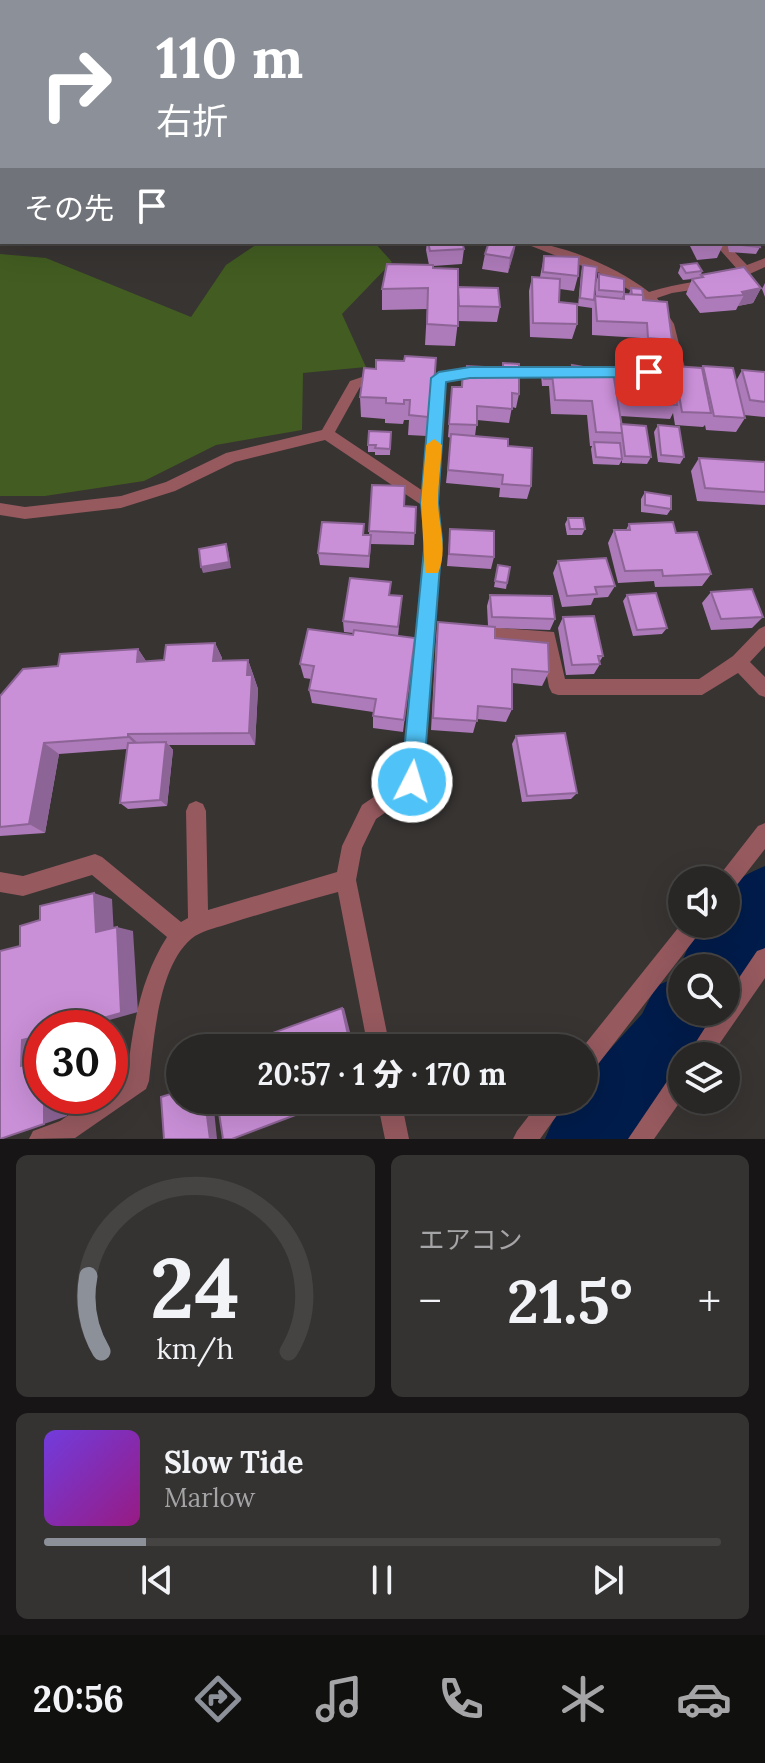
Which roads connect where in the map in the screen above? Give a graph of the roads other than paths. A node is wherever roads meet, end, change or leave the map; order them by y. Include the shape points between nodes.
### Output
1 (533, 244) edge
2 (574, 244) edge
3 (721, 244) edge
4 (579, 260) junction
5 (765, 262) edge
6 (745, 270) junction
7 (650, 296) junction
8 (679, 372) junction
9 (708, 374) edge
10 (439, 378) junction
11 (327, 434) junction
12 (430, 503) junction
13 (0, 509) edge
14 (441, 632) junction
15 (765, 634) edge
16 (739, 662) junction
17 (765, 689) edge
18 (196, 811) dead end
19 (765, 833) edge
20 (739, 866) edge
21 (346, 880) junction
22 (0, 882) edge
23 (190, 930) junction
24 (683, 938) edge
25 (765, 959) edge
26 (376, 1034) edge
27 (708, 1042) edge
28 (598, 1046) edge
29 (668, 1099) edge
30 (392, 1114) edge
31 (545, 1114) edge
32 (41, 1139) edge
33 (397, 1139) edge
34 (525, 1139) edge
35 (640, 1139) edge

1 - 4 street
2 - 4 street
3 - 6 street
4 - 7 street
5 - 6 street
6 - 7 street via 721,282
7 - 8 street via 665,317
8 - 9 street
8 - 10 street via 470,373
10 - 11 street via 386,375 355,384
10 - 12 street
11 - 12 street
11 - 13 street via 231,457 170,487 121,502 25,513
12 - 14 street
14 - 16 street via 548,637 558,687 702,687
14 - 21 street via 412,782 369,812 352,846
15 - 16 street
16 - 17 street
18 - 23 street
19 - 20 street
21 - 23 street
21 - 26 street
22 - 23 street via 23,886 95,864
23 - 32 street via 161,965 145,1021 138,1081 67,1130
24 - 28 street
25 - 27 street
29 - 35 street
30 - 33 street
31 - 34 street

